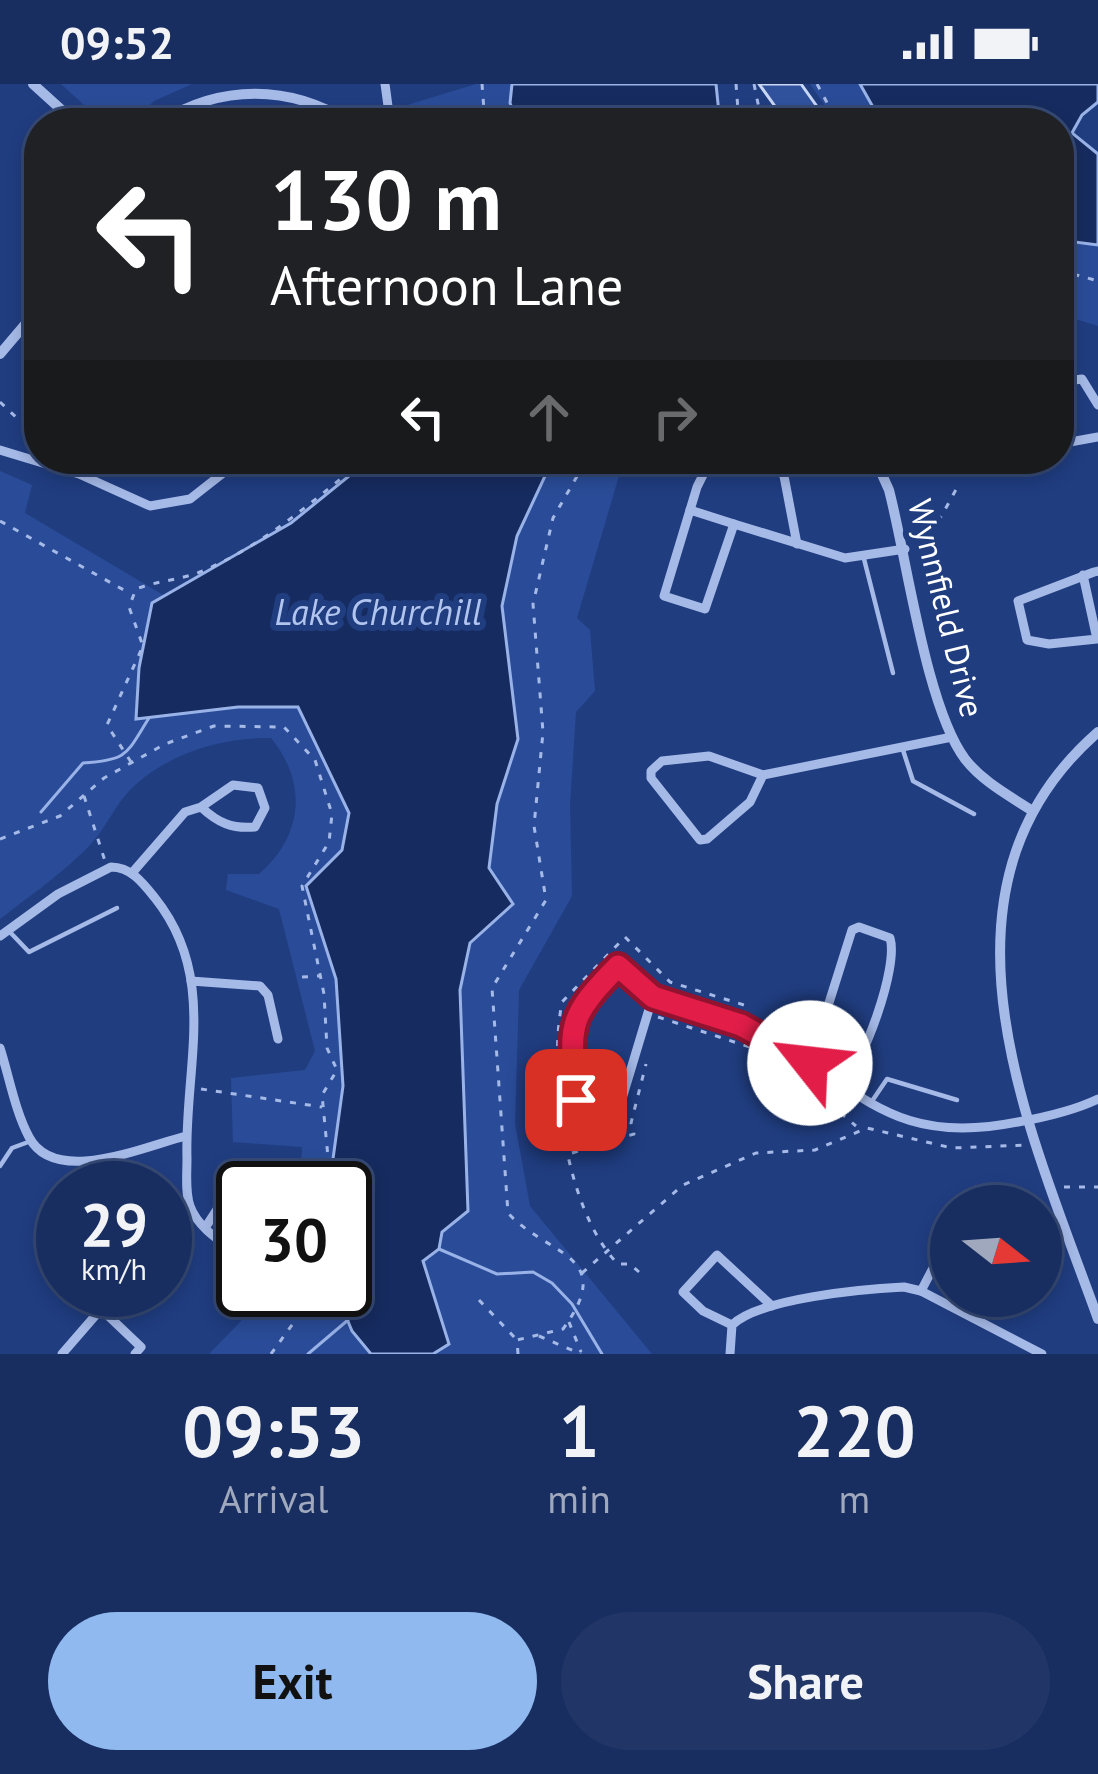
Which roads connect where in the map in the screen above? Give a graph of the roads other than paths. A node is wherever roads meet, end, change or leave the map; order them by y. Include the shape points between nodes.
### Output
1 (33, 84) edge
2 (59, 108) edge
3 (186, 108) edge
4 (322, 108) edge
5 (24, 326) edge
6 (0, 354) edge
7 (1074, 380) edge
8 (1098, 405) edge
9 (79, 474) edge
10 (222, 474) edge
11 (705, 474) edge
12 (782, 474) edge
13 (880, 474) edge
14 (690, 510) junction
15 (734, 524) junction
16 (797, 544) junction
17 (904, 549) junction
18 (863, 555) junction
19 (1098, 571) edge
20 (1083, 575) junction
21 (893, 674) dead end
22 (1098, 732) edge
23 (952, 737) junction
24 (902, 747) junction
25 (764, 775) junction
26 (201, 807) junction
27 (1031, 810) junction
28 (974, 814) dead end
29 (132, 873) junction
30 (117, 908) dead end
31 (4, 933) edge
32 (191, 981) junction
33 (653, 997) junction
34 (278, 1039) dead end
35 (0, 1048) edge
36 (810, 1063) junction
37 (842, 1086) junction
38 (1098, 1099) edge
39 (957, 1100) dead end
40 (871, 1104) junction
41 (1029, 1120) junction
42 (185, 1136) junction
43 (31, 1141) junction
44 (0, 1166) edge
45 (216, 1212) edge
46 (206, 1228) junction
47 (216, 1236) edge
48 (930, 1274) edge
49 (921, 1291) junction
50 (772, 1306) junction
51 (1098, 1319) edge
52 (732, 1325) junction
53 (62, 1354) edge
54 (134, 1354) edge
55 (730, 1354) edge
56 (1042, 1354) edge

1 - 2 street
3 - 4 street via 266,91
5 - 6 street
7 - 8 street via 1082,379
9 - 10 street via 149,506 190,499
11 - 14 street
12 - 16 street
13 - 17 street, Wynnfield Drive
14 - 15 street
14 - 15 street via 664,596 705,609
15 - 16 street
16 - 18 street
17 - 18 street
17 - 23 street, Wynnfield Drive
18 - 21 lane
19 - 20 street
20 - 20 street via 1018,601 1027,640 1097,639
22 - 27 street
23 - 24 street
23 - 27 street, Wynnfield Drive via 984,779
24 - 25 street
24 - 28 lane via 913,782
25 - 25 street via 709,756 662,760 650,771 700,839 751,802
26 - 26 street via 247,783 258,788 265,808 255,827 242,828
26 - 29 street via 185,812
27 - 41 street via 1007,871 997,948
29 - 31 street via 108,868
29 - 32 street via 167,913
30 - 31 lane via 28,952
32 - 34 street via 260,986
32 - 42 street via 197,1019
33 - 33 street via 618,966 578,1007 571,1026 579,1136 615,1122
33 - 36 street via 741,1025
35 - 43 street
36 - 37 street
36 - 37 street via 851,930 880,932 890,938 890,961 859,1069
37 - 40 street
38 - 41 street
39 - 40 lane via 887,1079
40 - 41 street via 948,1131
41 - 51 street via 1047,1191
42 - 43 street via 78,1164
42 - 46 street via 191,1208
43 - 44 lane via 12,1148
45 - 46 street
46 - 47 street
48 - 49 street
49 - 50 street via 888,1288
49 - 56 street
50 - 52 street
50 - 52 street via 717,1255 683,1292
52 - 55 street
53 - 54 street via 100,1309 141,1347

